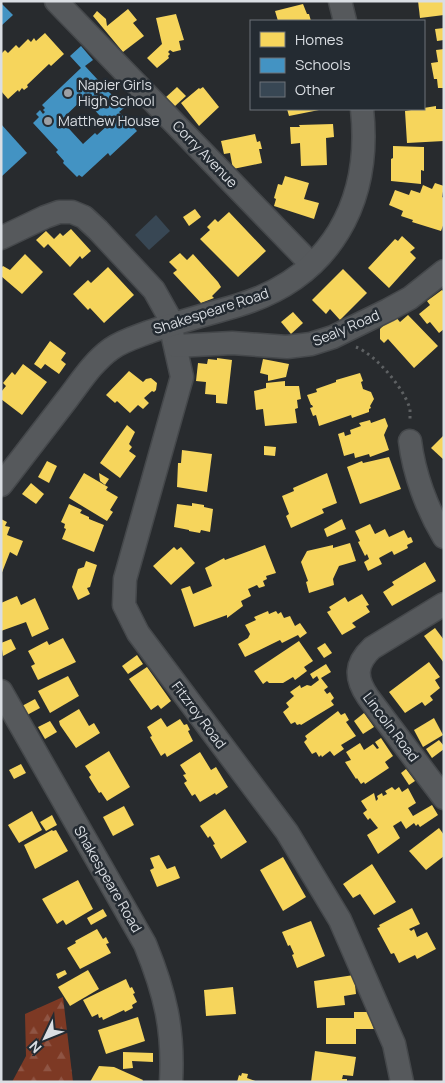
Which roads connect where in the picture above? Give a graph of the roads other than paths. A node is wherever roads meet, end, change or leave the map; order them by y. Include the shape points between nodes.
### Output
1 (56, 1) edge
2 (340, 1) edge
3 (345, 20) edge
4 (362, 110) edge
5 (1, 238) edge
6 (311, 264) junction
7 (444, 271) edge
8 (174, 335) junction
9 (410, 441) road end
10 (1, 485) edge
11 (444, 537) edge
12 (444, 604) edge
13 (1, 692) edge
14 (444, 798) edge
15 (171, 1082) edge
16 (402, 1082) edge

1 - 6 street, Corry Avenue
2 - 3 street
4 - 6 street, Shakespeare Road via 364,151 353,203 339,232
5 - 8 street, Fitzroy Road via 60,212 84,217 154,290 166,310
6 - 8 street, Shakespeare Road via 271,293
7 - 8 street, Sealy Road via 410,298 332,337 311,344 287,348
8 - 10 street, Shakespeare Road via 124,342 110,350
8 - 16 street, Fitzroy Road via 182,377 125,579 124,605 138,633 287,832 340,920 394,1044
9 - 11 street via 419,481
12 - 14 street, Lincoln Road via 372,648 360,663 358,679
13 - 15 street, Shakespeare Road via 145,944 165,999 172,1055

